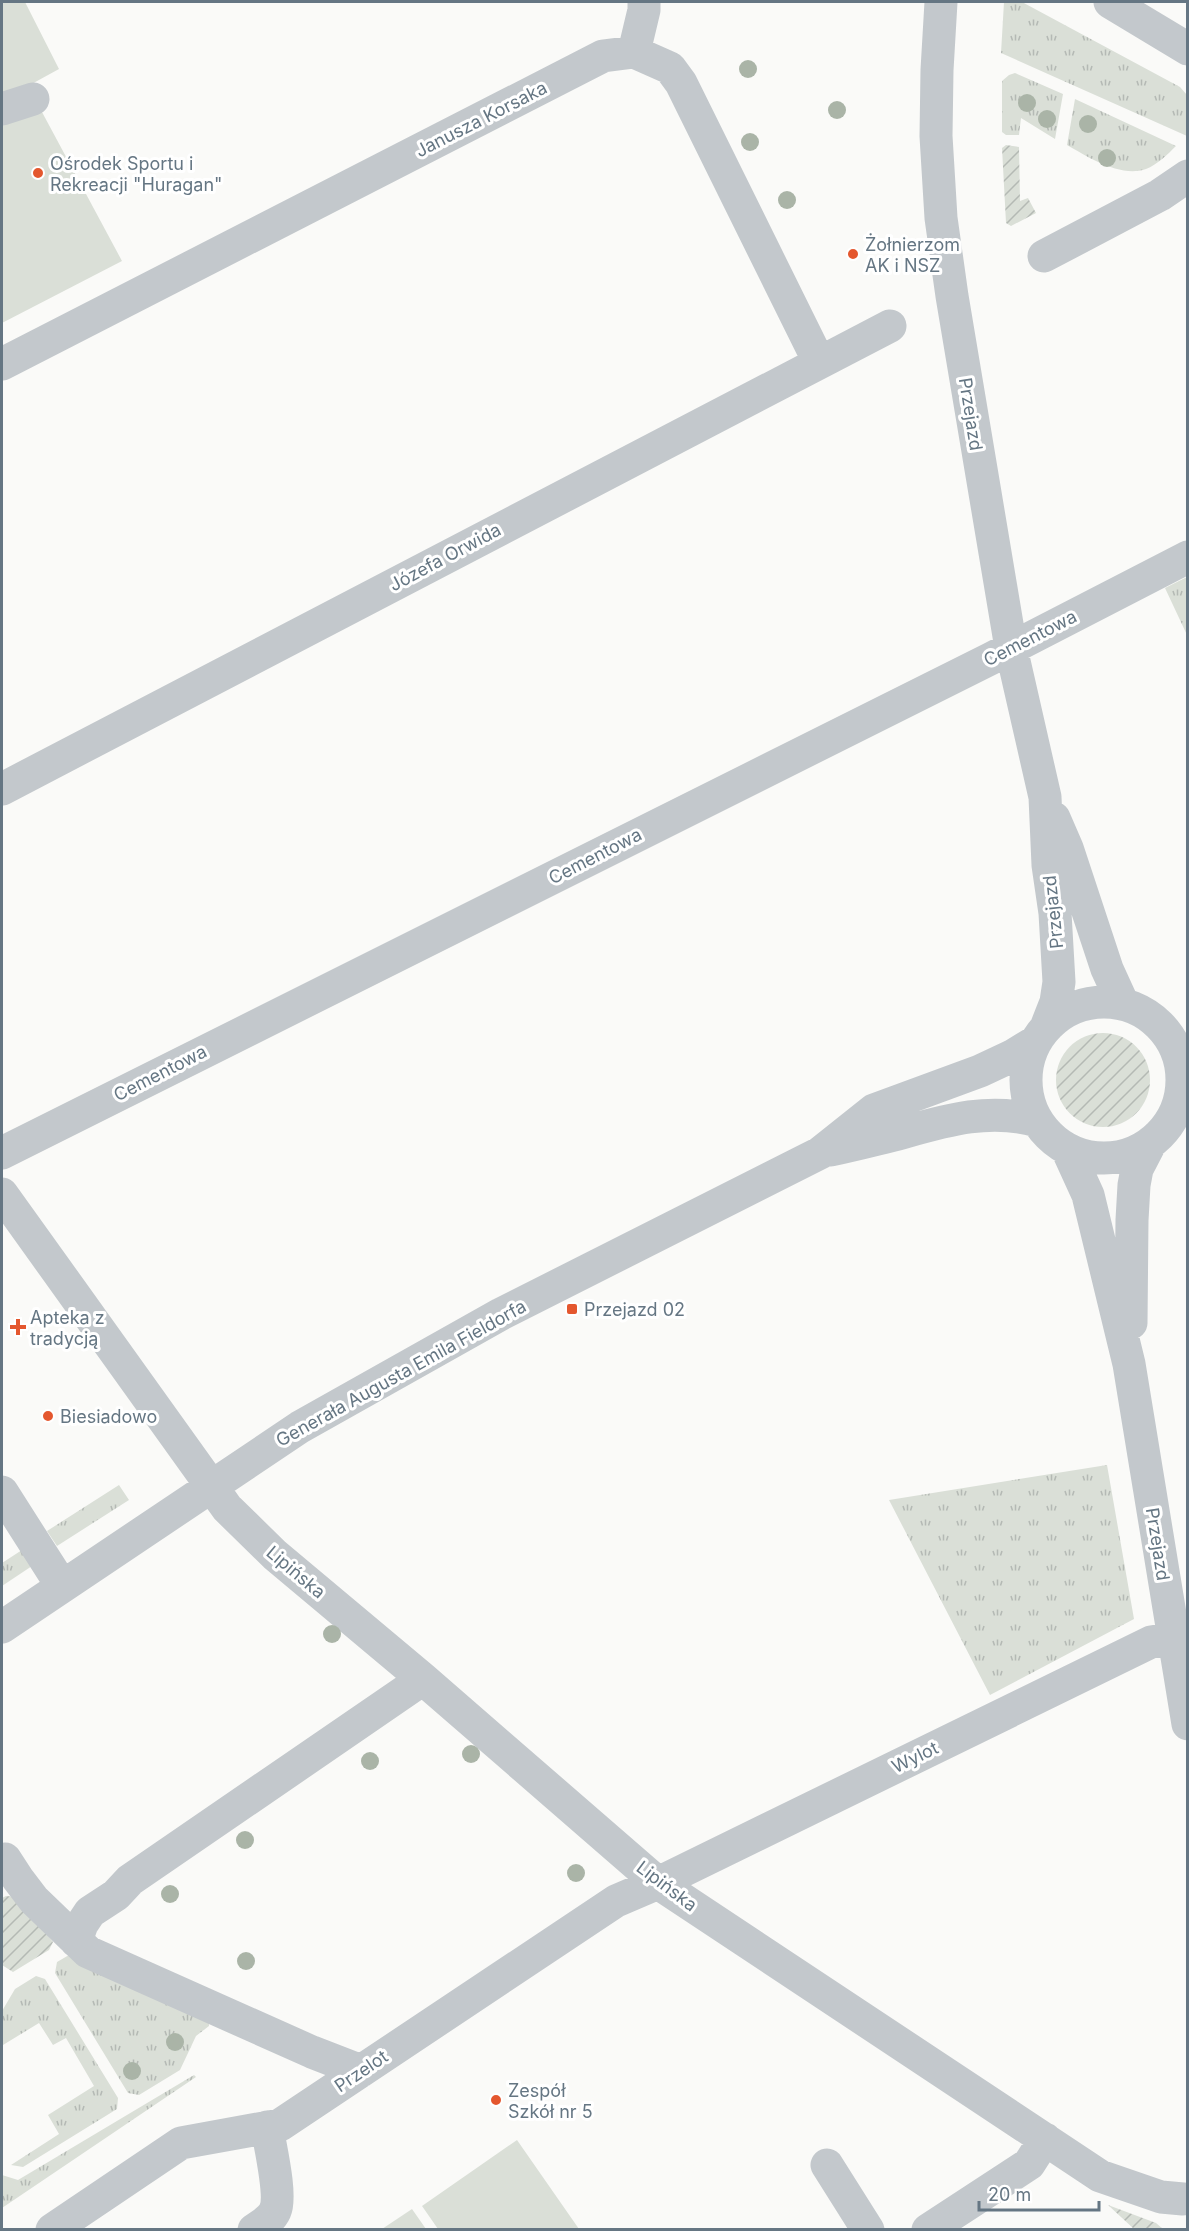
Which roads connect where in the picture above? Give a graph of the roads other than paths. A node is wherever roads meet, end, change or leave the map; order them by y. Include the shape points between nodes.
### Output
1 (644, 2) edge
2 (1110, 2) edge
3 (939, 14) edge
4 (1188, 49) edge
5 (634, 52) junction
6 (33, 99) dead end
7 (2, 109) edge
8 (1188, 176) edge
9 (1044, 256) dead end
10 (890, 326) dead end
11 (819, 362) junction
12 (2, 364) edge
13 (1188, 557) edge
14 (1011, 648) junction
15 (2, 789) edge
16 (1045, 797) junction
17 (1123, 1004) junction
18 (1177, 1027) edge
19 (1041, 1034) junction
20 (1184, 1087) edge
21 (1037, 1121) junction
22 (1151, 1142) junction
23 (1067, 1149) junction
24 (2, 1153) edge
25 (820, 1153) junction
26 (2, 1194) edge
27 (1129, 1364) junction
28 (210, 1485) junction
29 (2, 1492) edge
30 (62, 1586) junction
31 (2, 1627) edge
32 (1180, 1636) edge
33 (423, 1679) junction
34 (1188, 1724) edge
35 (5, 1859) dead end
36 (658, 1883) junction
37 (76, 1941) junction
38 (361, 2071) junction
39 (267, 2127) junction
40 (1045, 2139) junction
41 (827, 2165) dead end
42 (1186, 2199) edge
43 (52, 2229) edge
44 (254, 2229) edge
45 (868, 2229) edge
46 (928, 2229) edge

1 - 5 street
2 - 4 street
3 - 14 street, Przejazd via 936,136 941,218
5 - 11 street via 670,68 681,83
5 - 12 street, Janusza Korsaka via 603,56
6 - 7 street
8 - 9 street via 1160,195
10 - 11 street, Józefa Orwida
11 - 15 street, Józefa Orwida
13 - 14 street, Cementowa
14 - 16 street, Przejazd
14 - 24 street, Cementowa
16 - 17 street, Przejazd
16 - 19 street, Przejazd via 1059,982 1056,1002
17 - 18 street via 1156,1022
17 - 19 street via 1082,1004 1063,1013
18 - 20 street via 1176,1050
19 - 21 street via 1028,1061 1025,1082
19 - 25 street, Generała Augusta Emila Fieldorfa via 1012,1056 980,1071 874,1110
20 - 22 street via 1173,1116
21 - 23 street
21 - 25 street, Generała Augusta Emila Fieldorfa via 995,1114 956,1118
22 - 23 street via 1137,1151 1104,1158
22 - 27 street, Przejazd via 1137,1169 1134,1185
23 - 27 street, Przejazd via 1088,1195
25 - 28 street, Generała Augusta Emila Fieldorfa via 501,1314 300,1427
26 - 28 street, Lipińska
27 - 32 street, Przejazd
28 - 30 street, Generała Augusta Emila Fieldorfa
28 - 33 street, Lipińska via 257,1539
29 - 30 street
30 - 31 street, Generała Augusta Emila Fieldorfa
32 - 34 street, Przejazd
32 - 36 street, Wylot via 1150,1642
33 - 36 street, Lipińska
33 - 37 street via 130,1880 90,1912
35 - 37 street via 34,1899
36 - 38 street, Przelot via 616,1901
36 - 40 street, Lipińska
37 - 38 street via 88,1952
38 - 39 street, Przelot via 280,2125
39 - 43 street, Przelot via 181,2144
39 - 44 street via 278,2198 269,2220
40 - 42 street, Lipińska via 1100,2176 1161,2197
40 - 46 street via 1029,2164
41 - 45 street

